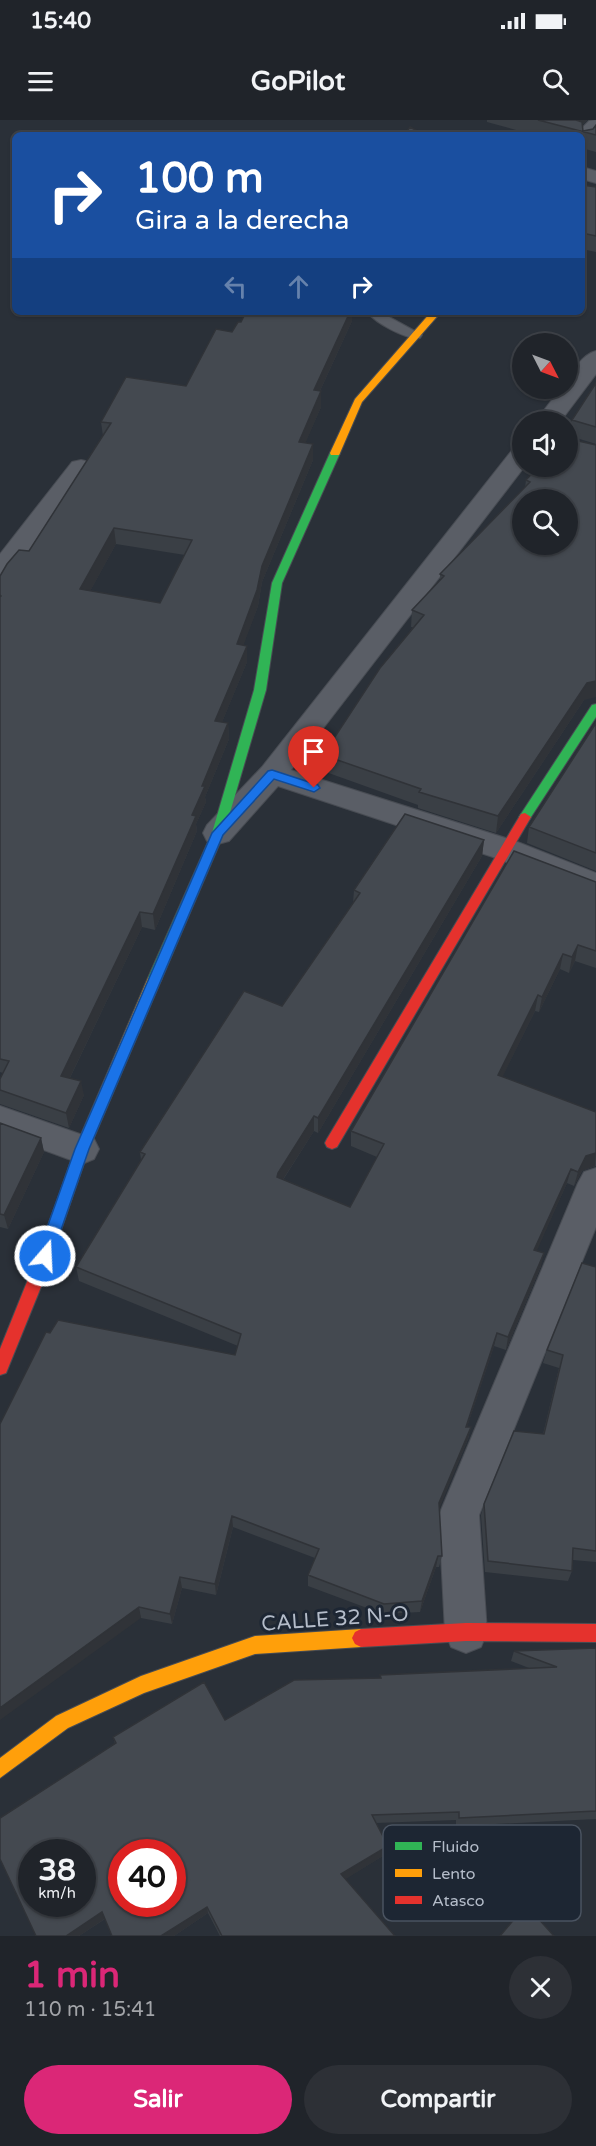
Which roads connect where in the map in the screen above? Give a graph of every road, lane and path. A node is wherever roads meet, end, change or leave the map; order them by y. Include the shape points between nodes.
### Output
1 (596, 125) edge
2 (585, 137) edge
3 (376, 315) edge
4 (433, 315) edge
5 (416, 335) junction
6 (596, 358) edge
7 (555, 411) edge
8 (81, 467) edge
9 (512, 467) edge
10 (0, 572) edge
11 (596, 708) edge
12 (272, 774) junction
13 (218, 833) junction
14 (504, 849) junction
15 (596, 885) edge
16 (0, 1120) edge
17 (332, 1143) dead end
18 (82, 1149) junction
19 (596, 1183) edge
20 (0, 1368) edge
21 (466, 1632) junction
22 (596, 1633) edge
23 (0, 1769) edge

1 - 2 street
3 - 5 lane
4 - 5 street
5 - 13 street via 358,401 277,583 260,690
6 - 7 street
8 - 10 street
9 - 12 street
11 - 14 street
12 - 13 street
12 - 14 street
13 - 18 street
14 - 15 street
14 - 17 street
16 - 18 street
18 - 20 street
19 - 21 street via 459,1515
21 - 22 street, CALLE 32 N-O
21 - 23 street, CALLE 32 N-O via 255,1645 141,1685 62,1722

